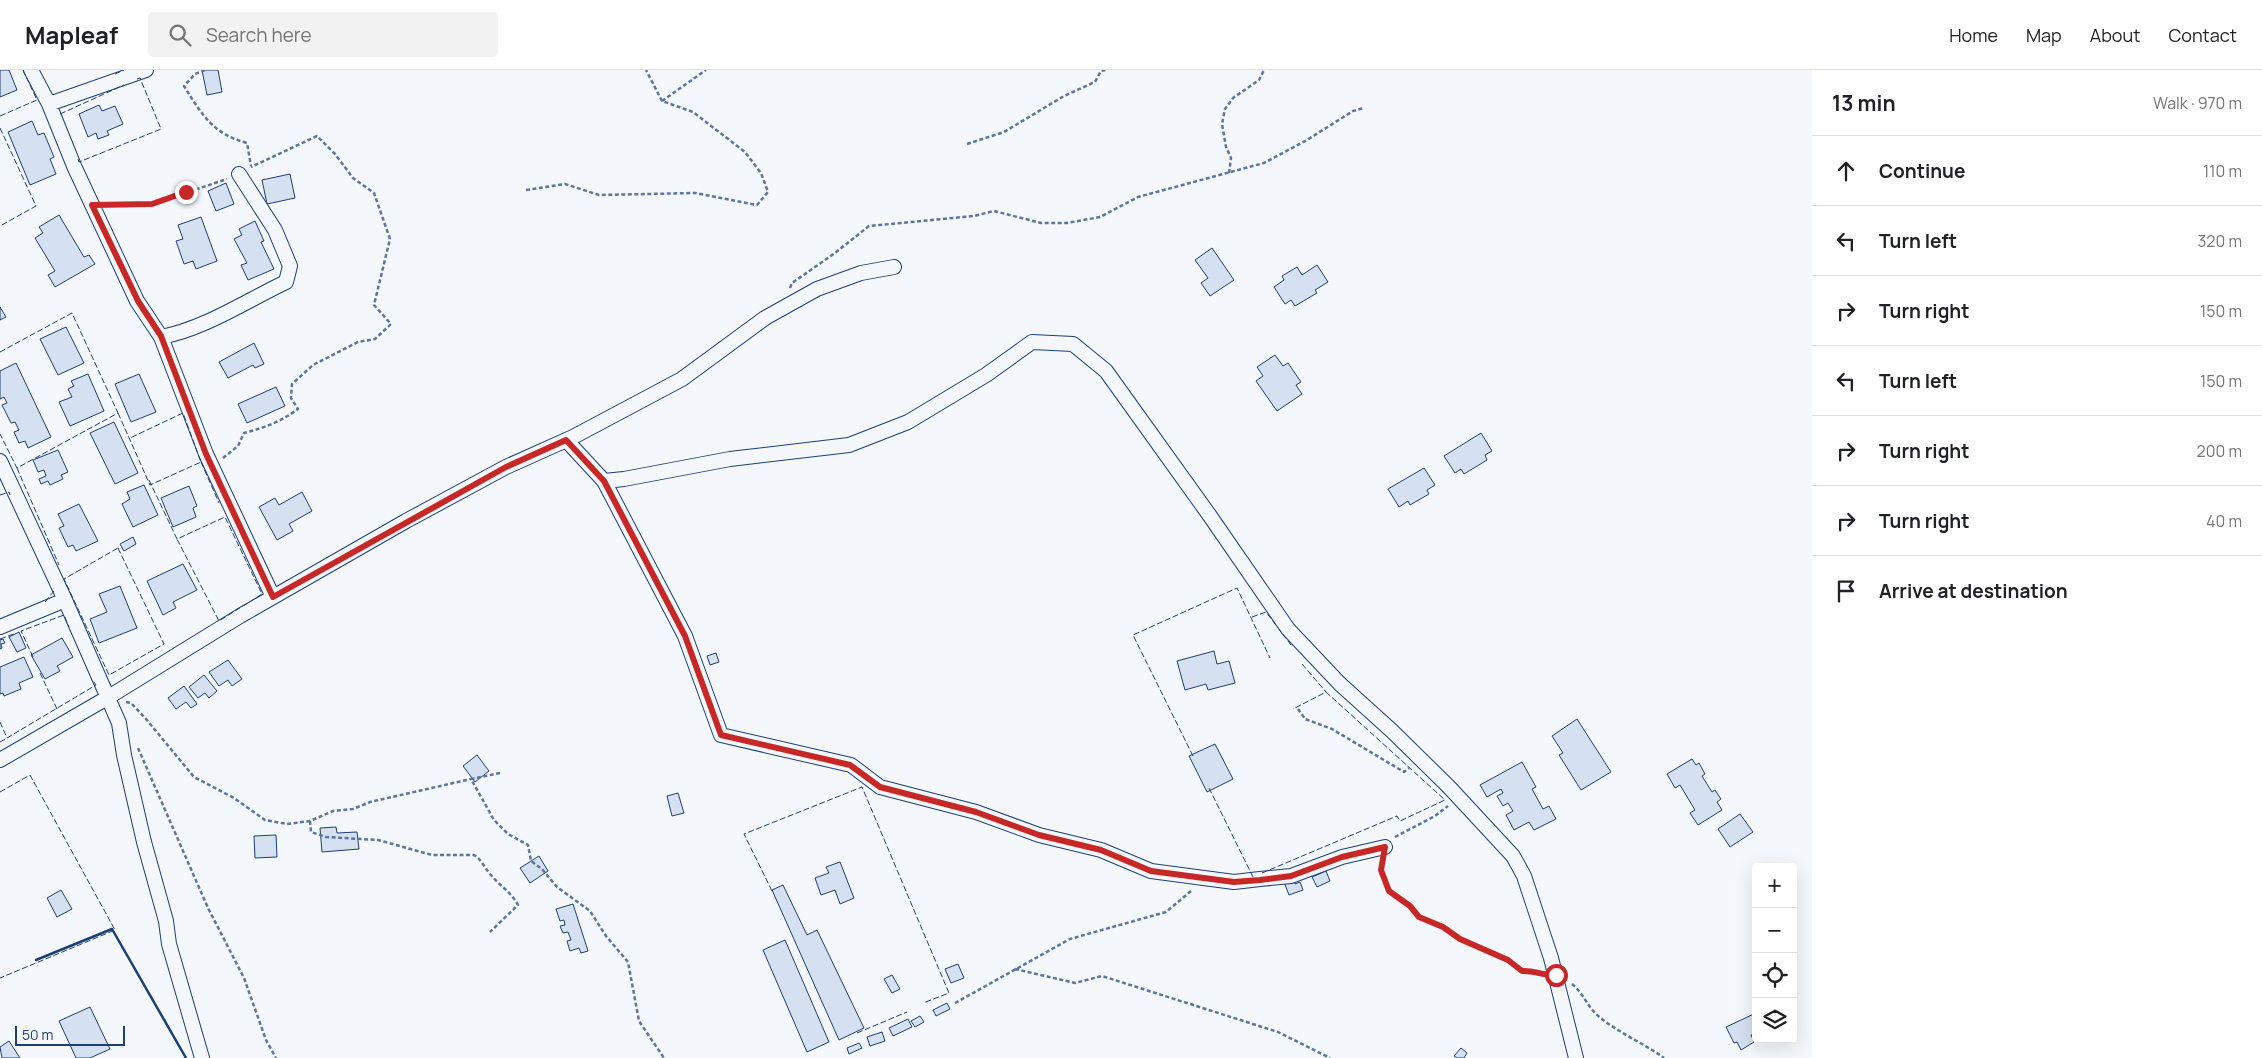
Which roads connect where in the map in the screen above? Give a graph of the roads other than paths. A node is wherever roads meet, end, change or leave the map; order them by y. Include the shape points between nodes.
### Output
1 (31, 70) edge
2 (146, 70) edge
3 (49, 104) junction
4 (245, 170) road end
5 (894, 267) dead end
6 (161, 336) junction
7 (566, 440) junction
8 (0, 461) edge
9 (604, 481) junction
10 (273, 597) junction
11 (65, 600) junction
12 (0, 627) edge
13 (108, 698) junction
14 (0, 760) edge
15 (1385, 847) road end
16 (202, 1058) edge
17 (1576, 1058) edge

1 - 3 street
2 - 3 street
3 - 6 street via 138,301
4 - 6 street via 290,266 286,282 176,334
5 - 7 street via 861,273 816,289 765,318 682,379
6 - 10 street via 212,467
7 - 9 street
7 - 10 street via 506,467
8 - 11 street
9 - 15 street via 685,636 721,735 850,765 880,787 976,812 1039,835 1101,850 1151,871 1234,882 1291,876 1342,857
9 - 17 street via 730,459 849,445 908,422 1032,342 1072,344 1106,371 1288,629 1340,684 1449,787 1513,856 1533,900
10 - 13 street
11 - 12 street
11 - 13 street
13 - 14 street
13 - 16 street via 119,723 169,944

